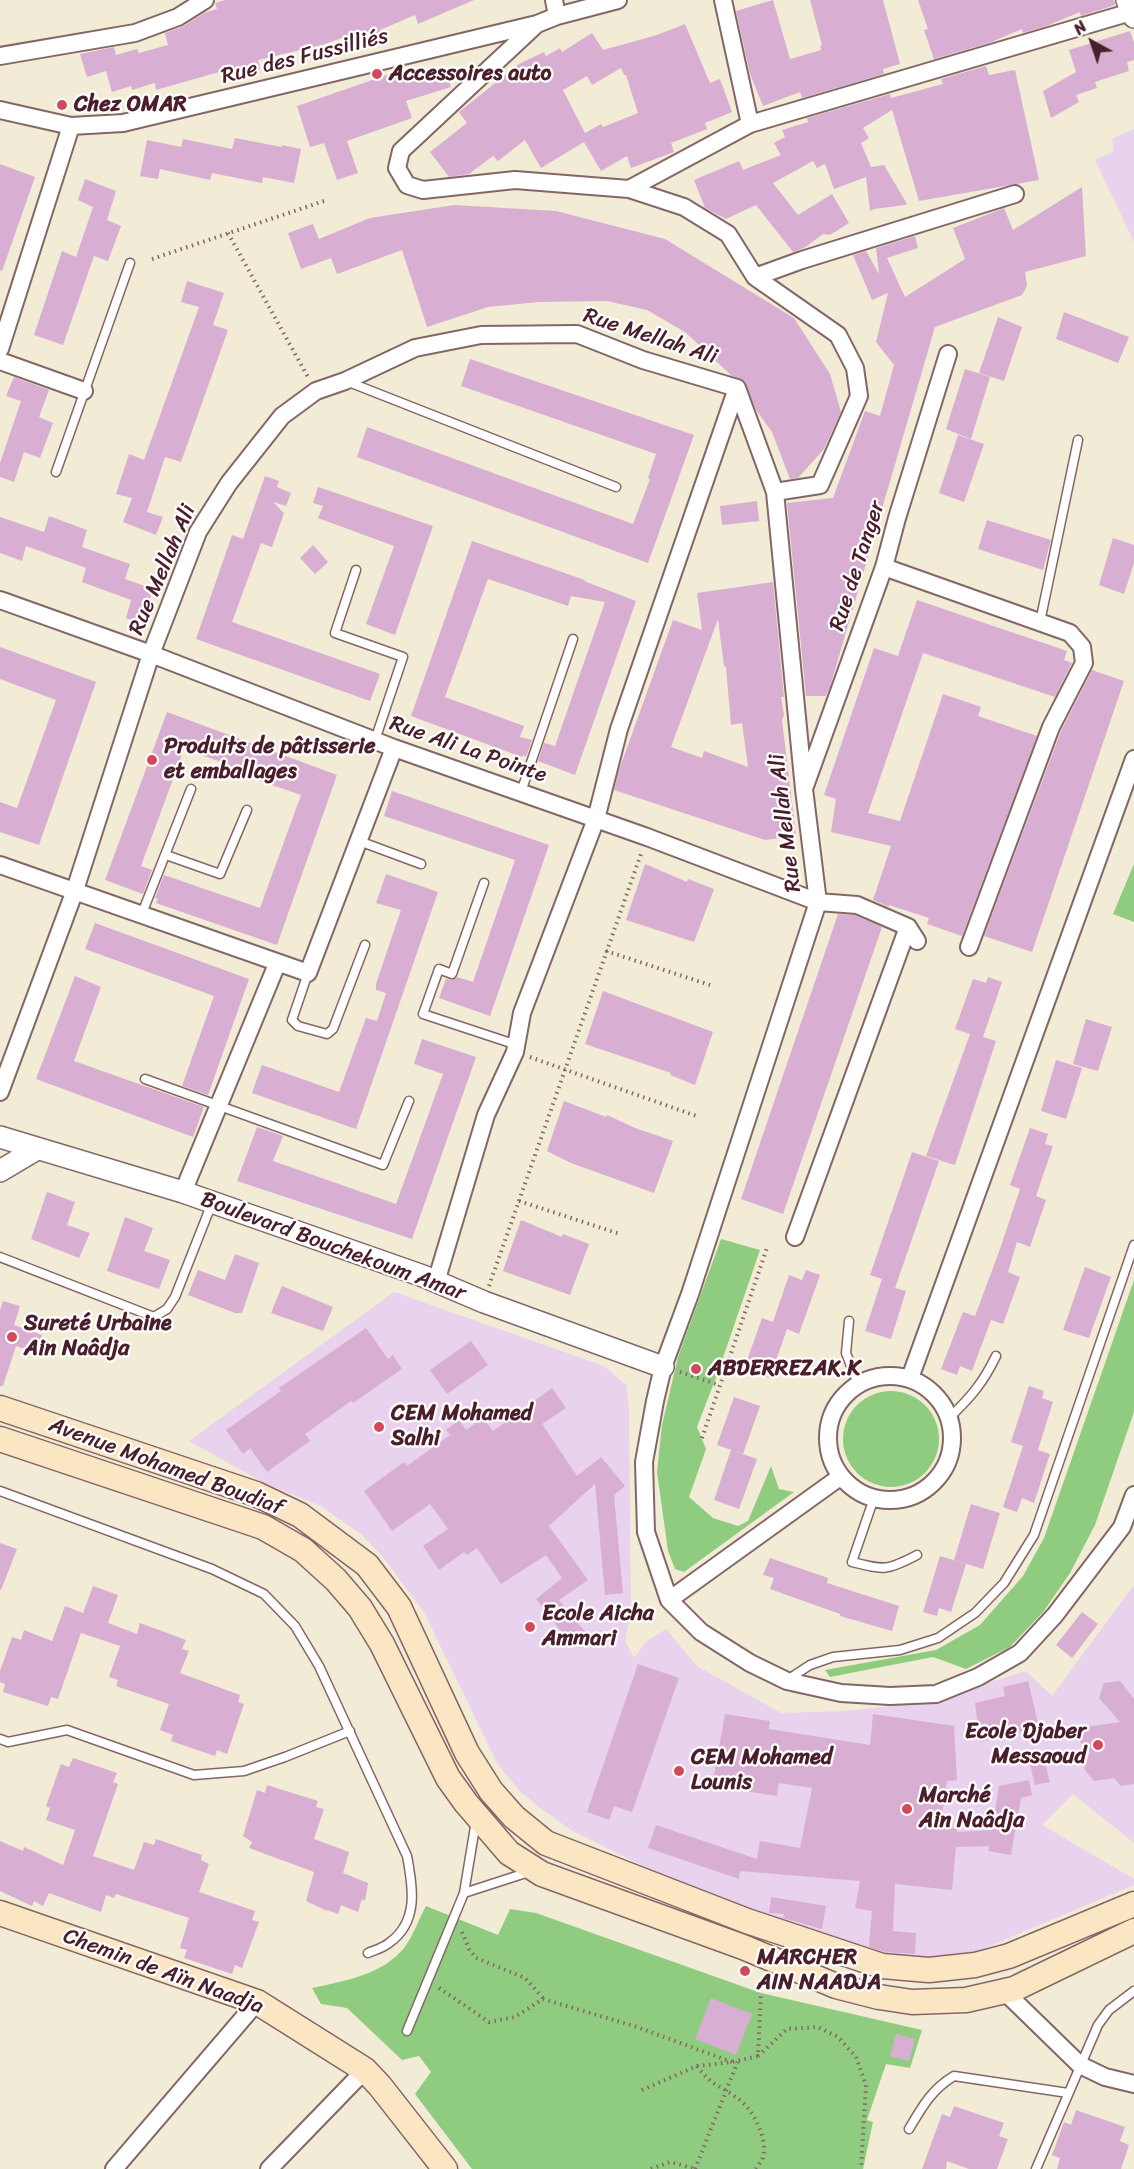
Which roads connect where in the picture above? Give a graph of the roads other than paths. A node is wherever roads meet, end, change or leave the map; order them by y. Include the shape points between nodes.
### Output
1 (205, 0) edge
2 (618, 0) edge
3 (723, 0) edge
4 (556, 8) edge
5 (1131, 10) edge
6 (537, 24) junction
7 (0, 56) edge
8 (0, 110) edge
9 (750, 124) junction
10 (71, 126) junction
11 (629, 189) junction
12 (1015, 194) dead end
13 (130, 264) dead end
14 (755, 277) junction
15 (0, 349) edge
16 (948, 354) dead end
17 (0, 361) edge
18 (345, 381) junction
19 (737, 388) junction
20 (84, 391) junction
21 (1078, 440) dead end
22 (56, 472) dead end
23 (616, 487) dead end
24 (775, 492) junction
25 (884, 567) junction
26 (356, 570) dead end
27 (0, 600) edge
28 (1040, 622) junction
29 (573, 639) dead end
30 (151, 654) junction
31 (375, 740) junction
32 (394, 748) junction
33 (1134, 759) edge
34 (191, 789) dead end
35 (804, 789) junction
36 (521, 792) junction
37 (247, 810) dead end
38 (596, 819) junction
39 (359, 841) junction
40 (166, 855) junction
41 (421, 864) dead end
42 (0, 865) edge
43 (484, 883) dead end
44 (74, 893) junction
45 (818, 902) junction
46 (141, 916) junction
47 (365, 945) dead end
48 (969, 947) dead end
49 (277, 964) junction
50 (308, 973) junction
51 (516, 1049) junction
52 (145, 1079) dead end
53 (0, 1092) edge
54 (409, 1101) dead end
55 (219, 1107) junction
56 (0, 1137) edge
57 (37, 1149) junction
58 (0, 1171) edge
59 (183, 1192) junction
60 (212, 1203) junction
61 (795, 1237) dead end
62 (1134, 1245) edge
63 (0, 1257) edge
64 (436, 1282) junction
65 (849, 1321) dead end
66 (996, 1356) dead end
67 (663, 1367) junction
68 (910, 1378) junction
69 (858, 1384) junction
70 (0, 1408) edge
71 (949, 1418) junction
72 (0, 1439) edge
73 (840, 1477) junction
74 (0, 1491) edge
75 (1134, 1495) edge
76 (874, 1498) junction
77 (1128, 1530) edge
78 (917, 1555) dead end
79 (669, 1600) junction
80 (787, 1681) junction
81 (350, 1731) junction
82 (0, 1739) edge
83 (477, 1815) junction
84 (536, 1870) junction
85 (464, 1893) junction
86 (1134, 1904) edge
87 (0, 1913) edge
88 (1134, 1930) edge
89 (368, 1953) dead end
90 (1004, 1991) junction
91 (1134, 1991) edge
92 (257, 2002) junction
93 (407, 2031) dead end
94 (1080, 2065) junction
95 (365, 2070) junction
96 (1134, 2084) edge
97 (1068, 2093) junction
98 (909, 2129) dead end
99 (114, 2169) edge
100 (269, 2169) edge
101 (445, 2169) edge
102 (1036, 2169) edge

1 - 7 street via 178,17 135,33
2 - 4 street, Rue des Fussilliés
3 - 9 street
4 - 6 street, Rue des Fussilliés
5 - 9 street
6 - 10 street, Rue des Fussilliés via 135,121
6 - 11 street via 401,151 397,168 406,185 423,190 515,180
8 - 10 street, Rue des Fussilliés
9 - 11 street
10 - 15 street
11 - 14 street via 684,207 728,234
12 - 14 street
13 - 20 lane
14 - 24 street via 838,335 855,368 859,396 820,485
16 - 25 street, Rue de Tanger
17 - 20 street
18 - 19 street, Rue Mellah Ali via 415,348 481,335 577,334 643,360
18 - 23 lane
18 - 30 street, Rue Mellah Ali via 316,391 282,416 223,493 198,532
19 - 24 street, Rue Mellah Ali
19 - 38 street via 619,729
20 - 22 lane
21 - 28 lane
24 - 35 street, Rue Mellah Ali
25 - 28 street
25 - 35 street, Rue de Tanger
26 - 31 lane via 335,633 403,657
27 - 30 street, Rue Ali La Pointe
28 - 48 street via 1070,633 1082,647 1084,663 1051,727
29 - 36 lane
30 - 31 street, Rue Ali La Pointe
30 - 44 street, Rue Mellah Ali
31 - 32 street, Rue Ali La Pointe
32 - 36 street, Rue Ali La Pointe
32 - 39 street
33 - 68 street
34 - 40 lane
35 - 45 street, Rue Mellah Ali
36 - 38 street, Rue Ali La Pointe
37 - 40 lane via 220,874
38 - 45 street, Rue Ali La Pointe
38 - 51 street via 522,1013
39 - 41 lane
39 - 50 street
40 - 46 lane
42 - 44 street
43 - 51 lane via 452,974 439,969 423,1014
44 - 46 street
44 - 53 street, Rue Mellah Ali
45 - 61 street, Rue Ali La Pointe via 857,905 912,934
45 - 67 street
46 - 49 street
47 - 50 lane via 333,1029 327,1034 298,1026 292,1020
49 - 50 street
49 - 55 street
51 - 64 street via 486,1115
52 - 55 lane
54 - 55 lane via 384,1165
55 - 59 street
56 - 57 street, Boulevard Bouchekoum Amar
57 - 58 street
57 - 59 street, Boulevard Bouchekoum Amar
59 - 60 street, Boulevard Bouchekoum Amar
60 - 63 lane via 175,1297 167,1309 154,1317
60 - 64 street, Boulevard Bouchekoum Amar
62 - 80 lane via 1034,1535 1004,1583 975,1613 938,1638 900,1650 833,1657 810,1665
64 - 67 street, Boulevard Bouchekoum Amar
65 - 69 lane via 846,1353
66 - 71 lane via 985,1379
67 - 79 street via 644,1462 645,1532
68 - 69 street via 892,1375
68 - 71 street via 937,1396
69 - 73 street via 832,1415 828,1441
70 - 86 main road, Avenue Mohamed Boudiaf via 256,1494 300,1515 367,1565 399,1607 467,1753 491,1791 514,1817 546,1843 747,1921 882,1966 929,1970 986,1962 1020,1952
71 - 76 street via 952,1447 947,1464 934,1482 919,1493 898,1500
72 - 83 main road, Avenue Mohamed Boudiaf via 263,1527 303,1550 360,1608 448,1778
73 - 76 street
73 - 79 street
74 - 81 lane via 213,1569 264,1594 295,1626
75 - 77 street
76 - 78 lane via 852,1562 881,1569
77 - 80 street via 1020,1653 978,1677 936,1694 890,1696 841,1694
79 - 80 street via 701,1632
81 - 82 lane via 244,1771 194,1775 67,1730 8,1742
81 - 89 lane via 407,1856 412,1881 412,1909 405,1929 388,1944
83 - 84 main road, Avenue Mohamed Boudiaf via 509,1853
83 - 85 lane
84 - 85 lane
84 - 90 main road, Avenue Mohamed Boudiaf via 836,1986 912,2002 966,2000
85 - 93 lane
87 - 92 main road, Chemin de Aïn Naadja
88 - 90 main road, Avenue Mohamed Boudiaf
90 - 94 street
91 - 94 lane via 1109,2010 1098,2025
92 - 95 main road, Chemin de Aïn Naadja
92 - 99 street
94 - 96 street via 1105,2077
94 - 97 lane
95 - 100 street
95 - 101 main road, Chemin de Aïn Naadja
97 - 98 lane via 954,2076 927,2098
97 - 102 lane

